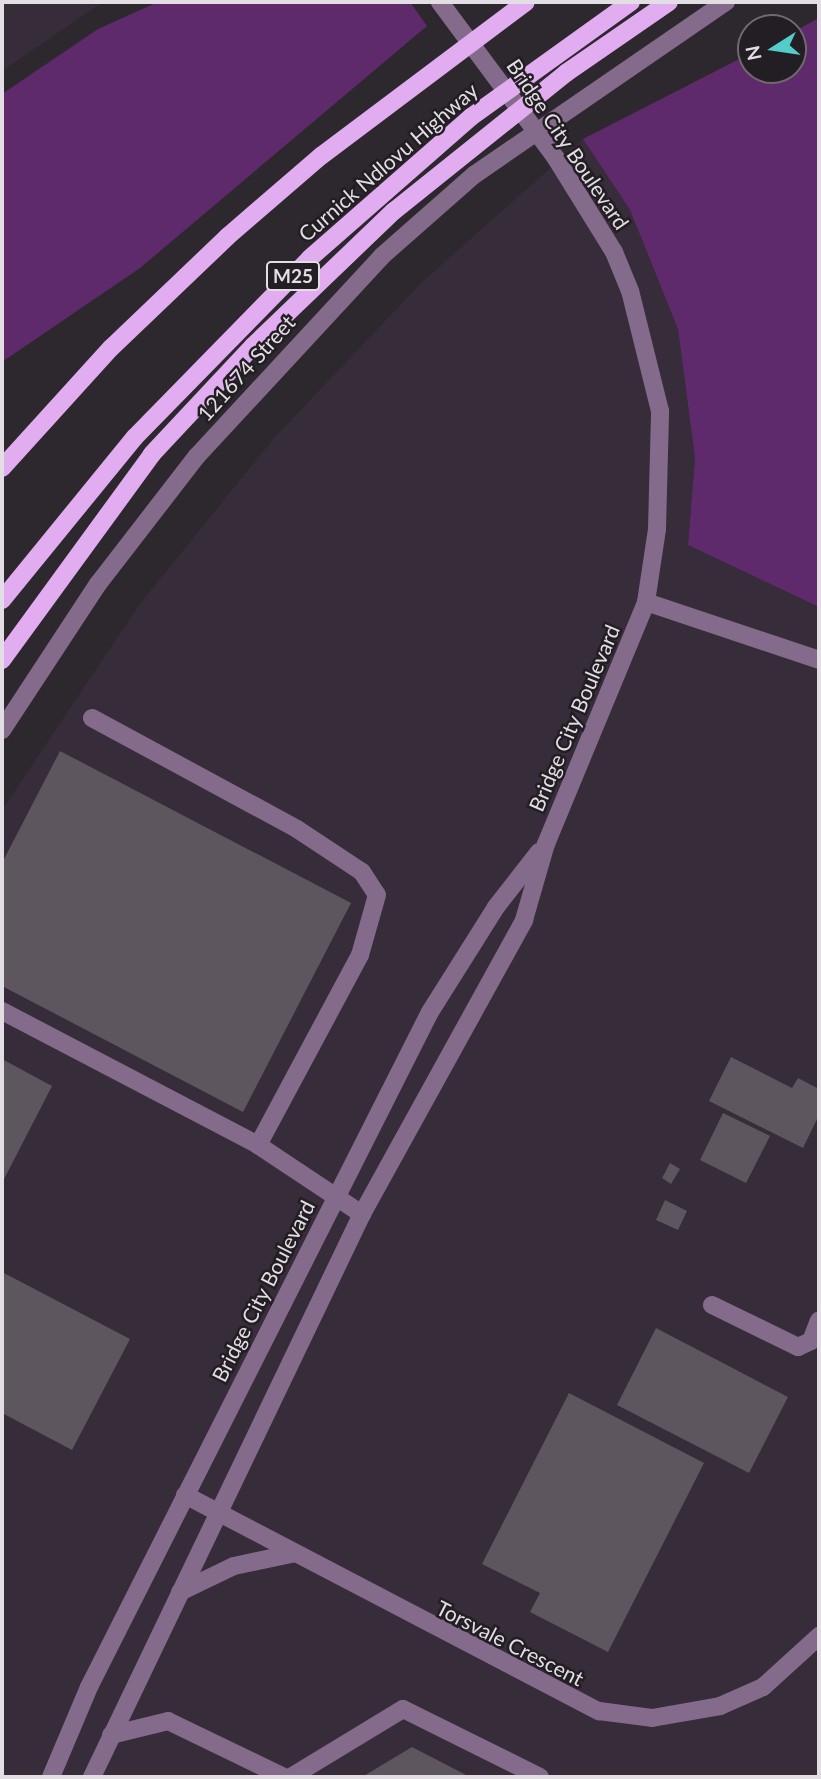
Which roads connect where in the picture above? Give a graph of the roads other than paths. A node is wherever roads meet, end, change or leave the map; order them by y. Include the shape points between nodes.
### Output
1 (440, 2) edge
2 (526, 2) edge
3 (631, 2) edge
4 (669, 2) edge
5 (726, 2) edge
6 (2, 468) edge
7 (2, 600) edge
8 (646, 602) junction
9 (2, 660) edge
10 (819, 660) edge
11 (92, 718) dead end
12 (2, 730) edge
13 (546, 844) junction
14 (496, 906) junction
15 (524, 920) junction
16 (2, 1011) edge
17 (258, 1145) junction
18 (334, 1200) junction
19 (362, 1214) junction
20 (712, 1305) dead end
21 (819, 1320) edge
22 (185, 1495) junction
23 (221, 1512) junction
24 (295, 1553) junction
25 (180, 1592) junction
26 (819, 1636) edge
27 (111, 1735) junction
28 (51, 1777) edge
29 (92, 1777) edge
30 (284, 1777) edge
31 (291, 1777) edge
32 (540, 1777) edge

1 - 8 street, Bridge City Boulevard via 555,157 614,252 649,348 662,458
2 - 6 main road, Curnick Ndlovu Highway via 321,156 227,237 111,348
3 - 7 main road, Curnick Ndlovu Highway / M25 via 471,117 310,258 135,437
4 - 9 main road via 566,73 394,211 253,346 152,454
5 - 12 street, 121674 Street via 474,175 382,256 197,456 98,584
8 - 10 street
8 - 13 street, Bridge City Boulevard
11 - 17 street via 297,829 362,872 377,895 360,955
13 - 14 street, Bridge City Boulevard
13 - 15 street, Bridge City Boulevard
14 - 15 street
14 - 18 street, Bridge City Boulevard via 430,1012
15 - 19 street, Bridge City Boulevard
16 - 17 street
17 - 18 street
18 - 19 street
18 - 22 street, Bridge City Boulevard
19 - 23 street, Bridge City Boulevard
20 - 21 street via 798,1347 811,1341
22 - 23 street, Torsvale Crescent
22 - 28 street, Bridge City Boulevard
23 - 24 street, Torsvale Crescent
23 - 25 street, Bridge City Boulevard
24 - 25 street via 234,1566
24 - 26 street, Torsvale Crescent via 568,1699 624,1716 685,1714 738,1699 785,1671
25 - 27 street, Bridge City Boulevard
27 - 29 street, Bridge City Boulevard
27 - 30 street via 168,1721
31 - 32 street via 403,1709

